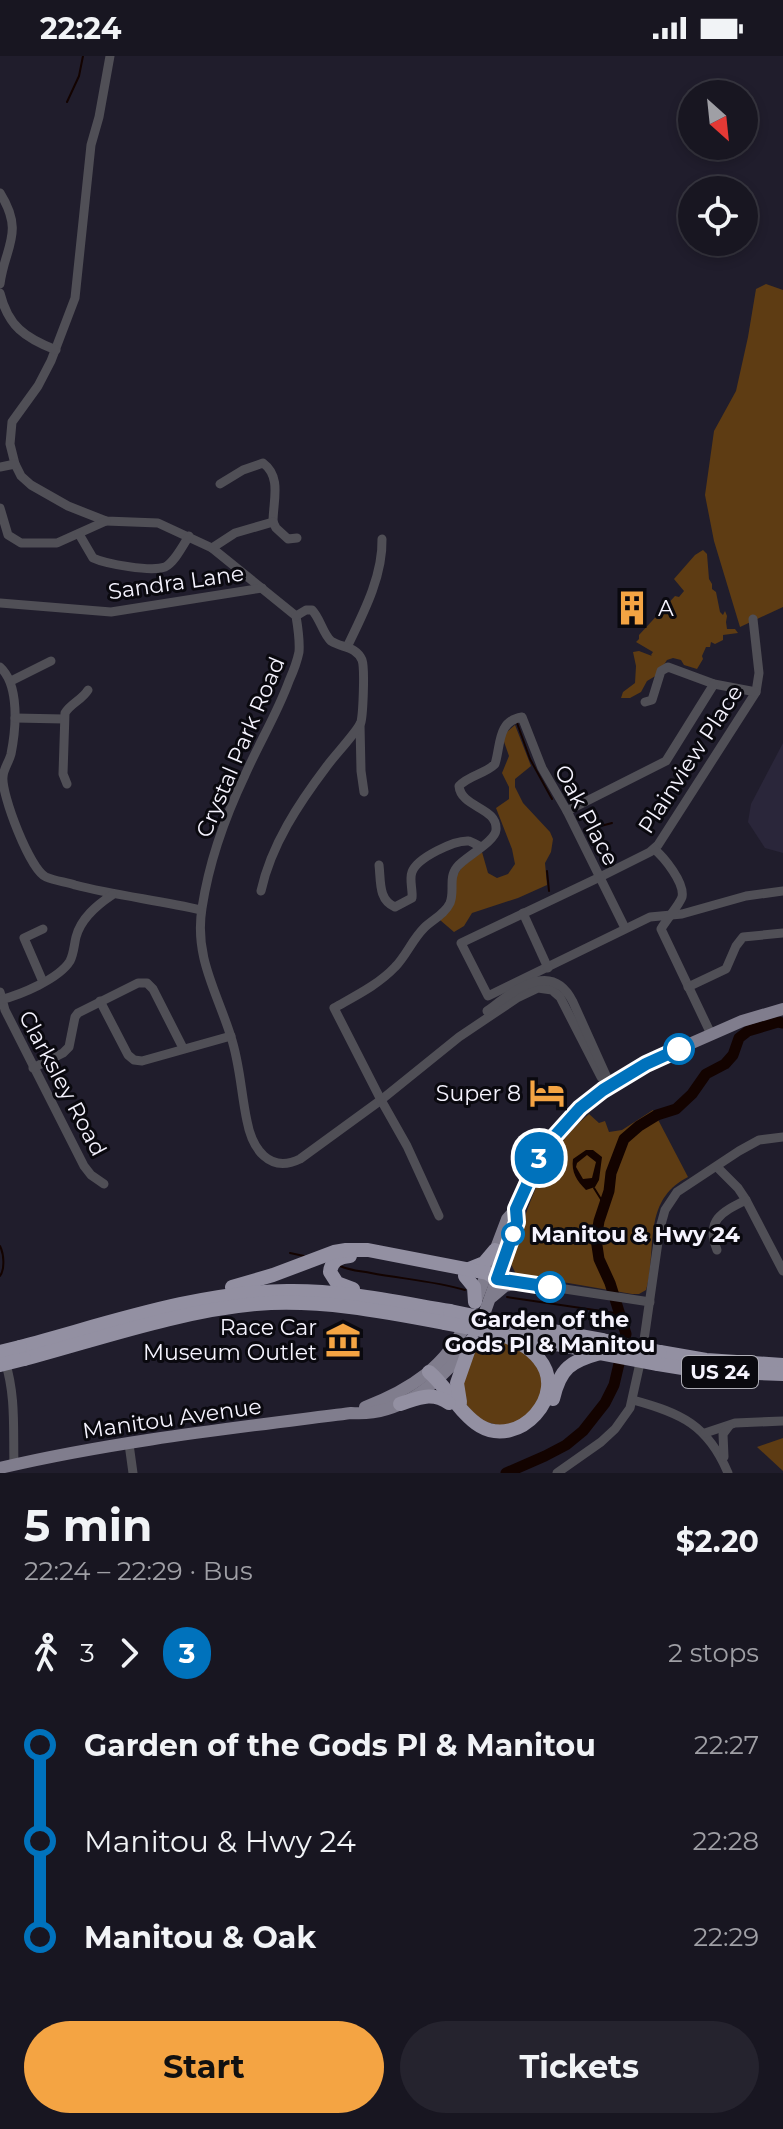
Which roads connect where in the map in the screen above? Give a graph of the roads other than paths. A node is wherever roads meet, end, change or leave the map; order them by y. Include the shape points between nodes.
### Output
1 (110, 56) edge
2 (0, 193) edge
3 (0, 284) edge
4 (1, 299) edge
5 (56, 350) junction
6 (15, 464) junction
7 (0, 467) edge
8 (220, 484) dead end
9 (0, 508) edge
10 (106, 521) junction
11 (273, 522) junction
12 (79, 534) junction
13 (189, 536) junction
14 (297, 538) dead end
15 (382, 539) dead end
16 (212, 548) junction
17 (262, 588) junction
18 (0, 603) edge
19 (296, 616) junction
20 (753, 619) dead end
21 (347, 647) junction
22 (51, 661) dead end
23 (0, 667) edge
24 (11, 681) junction
25 (714, 684) junction
26 (88, 690) dead end
27 (756, 692) junction
28 (645, 702) dead end
29 (15, 718) junction
30 (64, 719) junction
31 (360, 724) junction
32 (1, 777) edge
33 (67, 784) dead end
34 (364, 792) dead end
35 (567, 811) junction
36 (481, 847) junction
37 (654, 849) junction
38 (379, 865) dead end
39 (600, 877) junction
40 (261, 891) dead end
41 (783, 891) edge
42 (112, 895) junction
43 (201, 910) junction
44 (523, 913) junction
45 (668, 916) junction
46 (625, 928) junction
47 (43, 929) dead end
48 (783, 933) edge
49 (548, 965) junction
50 (43, 982) junction
51 (548, 984) junction
52 (688, 987) junction
53 (1, 997) edge
54 (100, 1001) junction
55 (783, 1009) edge
56 (711, 1034) junction
57 (231, 1036) junction
58 (183, 1048) junction
59 (33, 1068) junction
60 (610, 1086) junction
61 (381, 1100) junction
62 (783, 1137) edge
63 (717, 1167) junction
64 (104, 1184) dead end
65 (746, 1200) junction
66 (439, 1216) dead end
67 (717, 1250) dead end
68 (500, 1252) junction
69 (783, 1271) edge
70 (463, 1272) junction
71 (490, 1277) junction
72 (524, 1282) junction
73 (482, 1301) junction
74 (650, 1302) junction
75 (419, 1306) junction
76 (447, 1317) junction
77 (122, 1320) junction
78 (500, 1327) junction
79 (472, 1340) junction
80 (601, 1346) junction
81 (0, 1350) edge
82 (22, 1353) junction
83 (659, 1358) junction
84 (0, 1365) edge
85 (783, 1365) edge
86 (783, 1374) edge
87 (434, 1379) junction
88 (633, 1400) junction
89 (400, 1404) junction
90 (455, 1405) junction
91 (351, 1413) junction
92 (783, 1421) edge
93 (731, 1424) junction
94 (705, 1433) junction
95 (129, 1444) junction
96 (14, 1465) junction
97 (0, 1468) edge
98 (727, 1470) edge
99 (133, 1473) edge
100 (557, 1473) edge

1 - 5 street via 92,140 75,298
2 - 3 street via 13,236
4 - 5 street via 20,331
5 - 6 street via 12,422
6 - 7 street
6 - 10 street via 46,495
8 - 11 street via 263,463 276,485
9 - 12 street via 8,535 21,543 57,543
10 - 12 street
10 - 13 street via 158,523
11 - 14 street via 288,539
11 - 16 street via 235,533
12 - 13 street via 97,560 160,568 171,562
13 - 16 street
15 - 21 street via 382,558
16 - 17 street
17 - 18 street, Sandra Lane via 111,612
17 - 19 street
19 - 21 street via 312,610 330,640
19 - 43 street, Crystal Park Road via 296,663 226,817
20 - 27 street, Plainview Place
21 - 31 street via 363,663
22 - 24 street
23 - 24 street
24 - 29 street
25 - 27 street
25 - 28 street via 668,667 661,671 652,700
25 - 35 street via 666,761
26 - 30 street
27 - 37 street, Plainview Place
29 - 30 street
29 - 32 street
30 - 33 street
31 - 34 street
31 - 40 street via 293,814
32 - 42 street via 37,870
35 - 36 street, Oak Place via 522,717 509,722 500,734 495,764 459,786 465,800 493,819 495,834
35 - 39 street, Oak Place
36 - 38 street via 458,843 420,861 411,879 412,898 395,907 383,896
36 - 61 street via 456,869 449,905 394,968 334,1008
37 - 39 street, Plainview Place
37 - 45 street via 665,857 682,889 681,901
39 - 44 street, Plainview Place
39 - 46 street, Oak Place
41 - 45 street
42 - 43 street
42 - 50 street via 82,924 65,967
43 - 57 street, Crystal Park Road via 203,959
44 - 49 street
44 - 49 street, Plainview Place via 461,943 488,996
45 - 46 street
45 - 52 street via 661,929
46 - 49 street
47 - 50 street via 24,938
48 - 52 street via 743,937 726,969
49 - 51 street
50 - 53 street
51 - 60 street
51 - 61 street, Crystal Park Road via 535,982 518,989
52 - 56 street
53 - 59 street, Clarksley Road
54 - 58 street via 134,1060
54 - 58 street via 147,983
54 - 59 street via 78,1013 66,1050
55 - 56 main road, Manitou Avenue
56 - 60 main road, Manitou Avenue
57 - 58 street
57 - 61 street, Crystal Park Road via 249,1132 269,1160 287,1164 300,1159
59 - 64 street, Clarksley Road via 84,1166
60 - 68 main road, Manitou Avenue via 580,1108 546,1148 507,1219
61 - 66 street
62 - 63 street via 759,1140
63 - 65 street
63 - 74 street via 677,1192 665,1210
65 - 67 street via 718,1216 713,1227
65 - 69 street
68 - 70 highway
68 - 71 main road, Manitou Avenue
68 - 72 main road via 505,1272
70 - 71 highway
70 - 73 highway
70 - 75 highway via 357,1257 340,1258 330,1268 334,1280 348,1288
70 - 77 highway via 368,1250 346,1250
71 - 72 street
71 - 73 main road, Manitou Avenue
72 - 73 main road via 505,1286
72 - 74 street
73 - 79 main road, Manitou Avenue via 481,1324
73 - 87 main road, Manitou Avenue
74 - 88 street
75 - 76 highway, US 24
75 - 77 highway, US 24 via 347,1294 272,1291 203,1300
76 - 78 highway, US 24, bridge
76 - 82 highway, US 24 via 337,1305 255,1304
77 - 82 highway, US 24
78 - 80 highway, US 24
78 - 90 highway via 544,1366 547,1388 541,1408 526,1424 504,1431 481,1426
79 - 87 main road, Manitou Avenue via 454,1365
79 - 90 highway
80 - 83 highway, US 24, bridge
80 - 90 highway via 563,1372 544,1417 521,1435 504,1439 479,1434
81 - 82 highway, US 24, bridge
81 - 96 street via 13,1401
82 - 84 highway, US 24, bridge
83 - 85 highway, US 24
83 - 86 highway, US 24 via 701,1371
87 - 89 main road, Manitou Avenue
87 - 90 highway
87 - 91 main road, Manitou Avenue
88 - 94 street via 670,1411
88 - 100 street via 615,1429
89 - 90 highway via 431,1395
89 - 91 main road, Manitou Avenue
91 - 95 main road, Manitou Avenue
92 - 93 street
93 - 94 street
93 - 98 street via 723,1434
94 - 98 street
95 - 96 main road, Manitou Avenue
95 - 99 street
96 - 97 main road, Manitou Avenue

